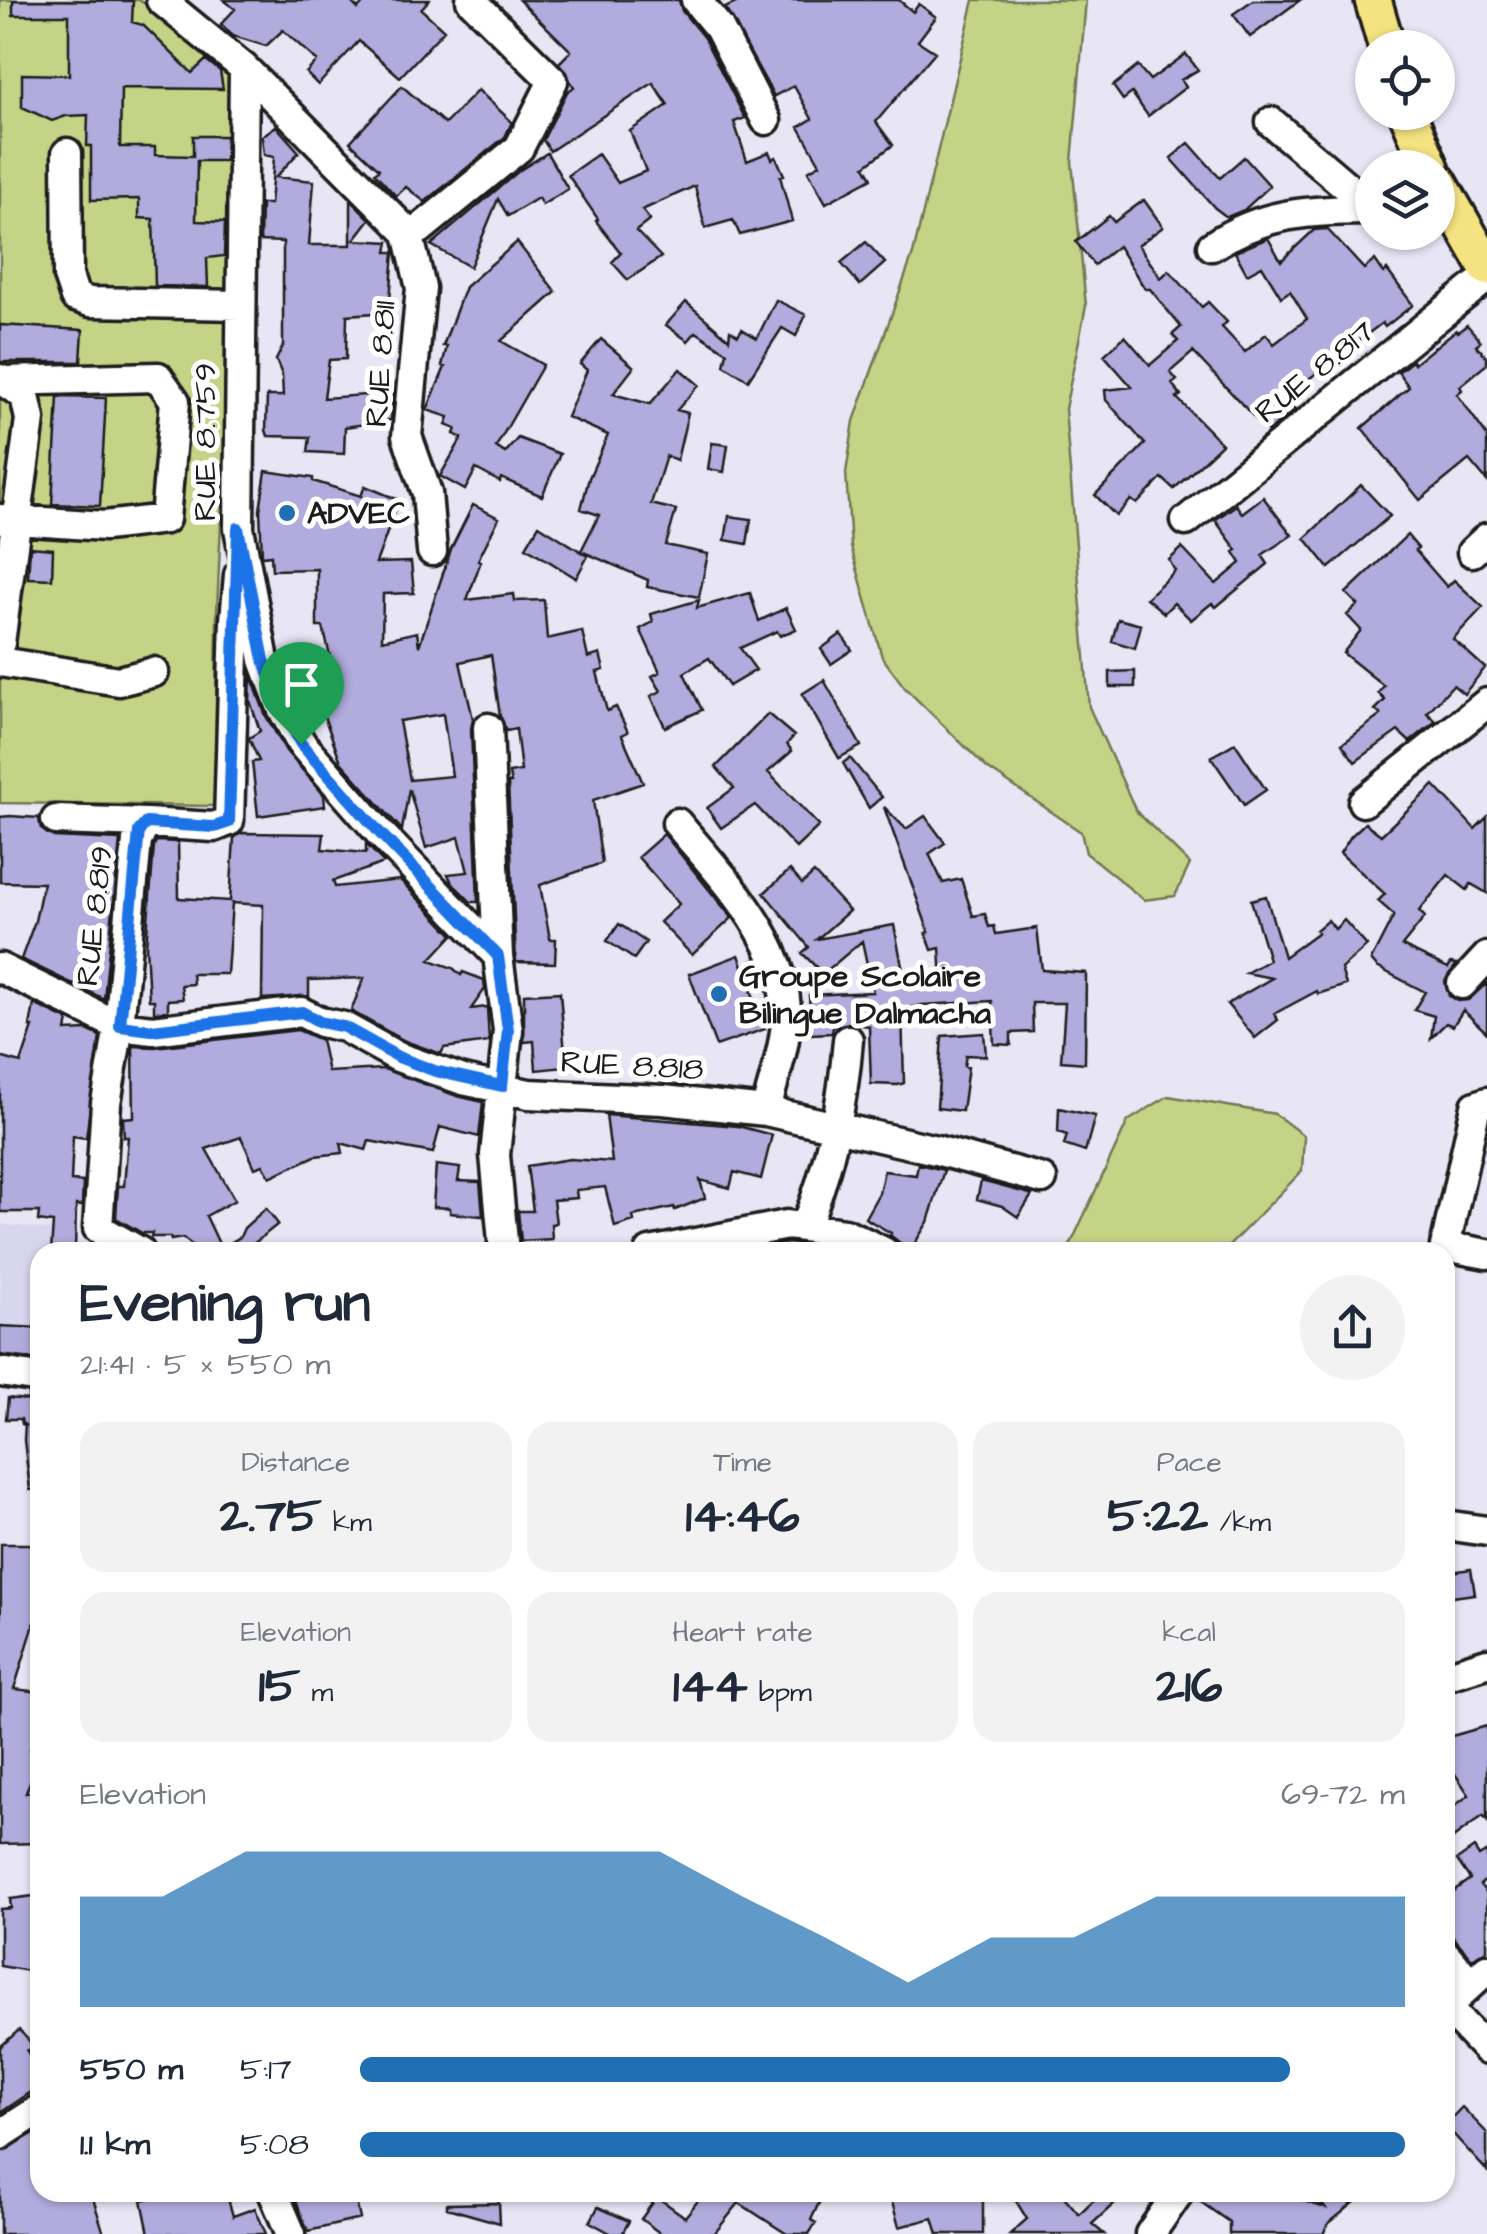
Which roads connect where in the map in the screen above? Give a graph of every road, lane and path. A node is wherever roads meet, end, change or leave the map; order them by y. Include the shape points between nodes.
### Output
1 (161, 0) edge
2 (471, 0) edge
3 (696, 0) edge
4 (1373, 0) edge
5 (1382, 30) edge
6 (244, 68) junction
7 (766, 120) dead end
8 (1271, 122) dead end
9 (67, 153) dead end
10 (1355, 194) edge
11 (1355, 210) edge
12 (1455, 220) edge
13 (408, 233) junction
14 (1212, 246) dead end
15 (1487, 266) edge
16 (1487, 277) edge
17 (239, 305) junction
18 (2, 380) edge
19 (8, 519) edge
20 (1186, 522) dead end
21 (238, 528) junction
22 (432, 551) dead end
23 (0, 643) edge
24 (0, 662) edge
25 (154, 672) dead end
26 (1487, 704) edge
27 (488, 728) dead end
28 (1363, 802) dead end
29 (56, 820) dead end
30 (146, 823) junction
31 (677, 823) dead end
32 (498, 956) junction
33 (1487, 957) edge
34 (0, 968) edge
35 (1462, 984) dead end
36 (120, 1026) junction
37 (848, 1040) dead end
38 (502, 1086) junction
39 (1487, 1102) edge
40 (766, 1111) junction
41 (836, 1127) junction
42 (1042, 1179) dead end
43 (806, 1226) junction
44 (122, 1242) edge
45 (503, 1242) edge
46 (701, 1242) edge
47 (862, 1242) edge
48 (1446, 1242) edge
49 (1455, 1251) edge
50 (1487, 1254) edge
51 (0, 1372) edge
52 (30, 1376) edge
53 (1455, 1526) edge
54 (1487, 1531) edge
55 (1487, 1663) edge
56 (1455, 1673) edge
57 (1455, 1960) edge
58 (1479, 1976) edge
59 (1455, 1999) edge
60 (1455, 2017) edge
61 (1487, 2050) edge
62 (30, 2116) edge
63 (0, 2135) edge
64 (277, 2202) edge
65 (1172, 2202) edge
66 (291, 2234) edge
67 (1150, 2234) edge

1 - 6 street
2 - 13 street via 554,81 519,148
3 - 7 street via 719,28
4 - 5 main road
6 - 13 street
6 - 17 street, RUE 8.759
8 - 10 street
9 - 17 street via 68,276 75,296 90,302
11 - 14 street via 1242,226
12 - 15 main road
13 - 22 street, RUE 8.811 via 421,288 407,436 428,492
16 - 20 street, RUE 8.817
17 - 21 street, RUE 8.759
18 - 19 street via 26,396 30,419
18 - 19 street via 158,378 175,401 165,519 106,526
19 - 23 street
21 - 30 street, RUE 8.819 via 229,822
21 - 32 street, RUE 8.759 via 264,660 301,744
24 - 25 street via 119,682
26 - 28 street
27 - 32 street
29 - 30 street
30 - 36 street, RUE 8.819 via 137,841
31 - 40 street via 754,920 786,985 786,1026
32 - 38 street via 508,1030
33 - 35 street
34 - 36 street, RUE 8.818
36 - 38 street, RUE 8.818 via 152,1030 302,1012 435,1071
36 - 44 street, RUE 8.819 via 106,1103 98,1228
37 - 41 street
38 - 40 street, RUE 8.818 via 529,1094
38 - 45 street via 495,1155
39 - 48 street via 1476,1106
40 - 41 street, RUE 8.818
41 - 42 street, RUE 8.818
41 - 43 street
43 - 46 street
43 - 47 street
49 - 50 street
51 - 52 street
53 - 54 street
55 - 56 street
57 - 58 street
58 - 59 street
60 - 61 street
62 - 63 street
64 - 66 street
65 - 67 street

